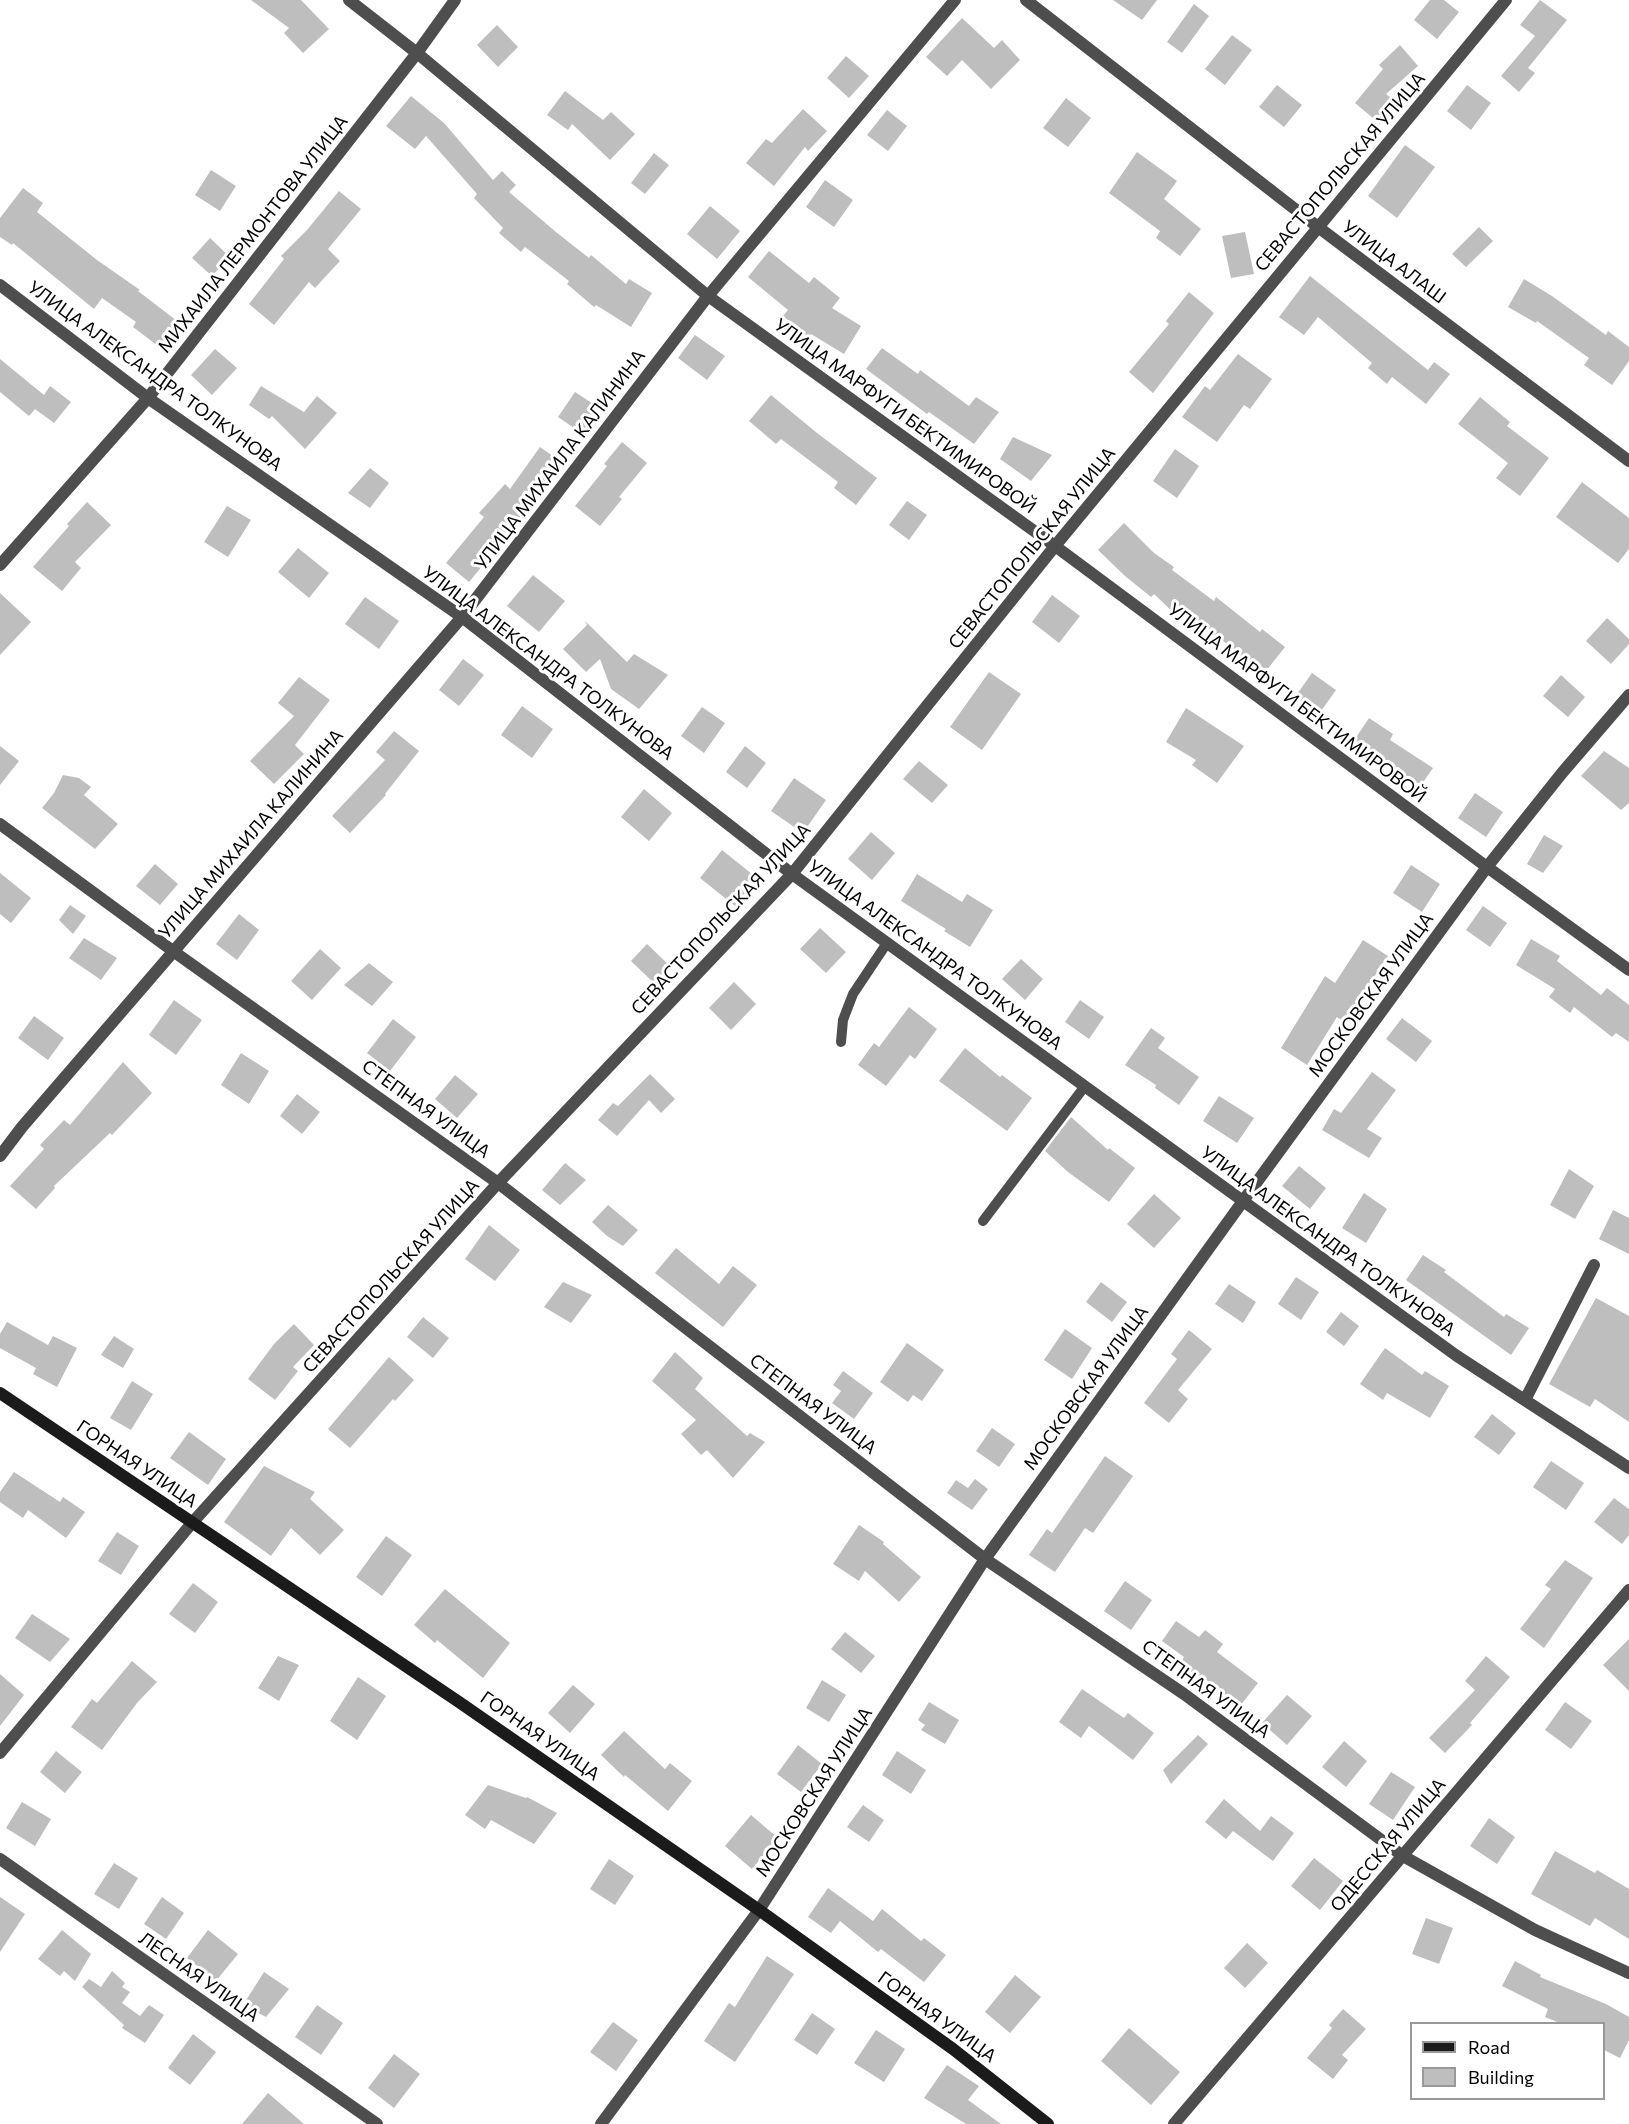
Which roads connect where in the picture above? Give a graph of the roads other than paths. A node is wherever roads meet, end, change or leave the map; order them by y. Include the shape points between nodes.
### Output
1 (349, 0) edge
2 (454, 0) edge
3 (955, 0) edge
4 (1026, 0) edge
5 (1506, 0) edge
6 (417, 53) junction
7 (1318, 227) junction
8 (0, 285) edge
9 (708, 296) junction
10 (148, 398) junction
11 (1629, 462) edge
12 (1055, 546) junction
13 (0, 565) edge
14 (462, 617) junction
15 (1629, 695) edge
16 (0, 824) edge
17 (1487, 867) junction
18 (792, 874) junction
19 (887, 943) junction
20 (173, 951) junction
21 (1629, 970) edge
22 (841, 1042) dead end
23 (1084, 1086) junction
24 (0, 1156) edge
25 (498, 1183) junction
26 (1243, 1201) junction
27 (982, 1221) dead end
28 (1594, 1265) dead end
29 (0, 1393) edge
30 (1525, 1400) junction
31 (1629, 1468) edge
32 (192, 1523) junction
33 (985, 1559) junction
34 (1629, 1590) edge
35 (0, 1753) edge
36 (1403, 1856) junction
37 (0, 1859) edge
38 (759, 1910) junction
39 (1629, 1973) edge
40 (377, 2124) edge
41 (601, 2124) edge
42 (1048, 2124) edge
43 (1174, 2124) edge

1 - 6 street, УЛИЦА МАРФУГИ БЕКТИМИРОВОЙ
2 - 6 street, МИХАИЛА ЛЕРМОНТОВА УЛИЦА
3 - 9 street, УЛИЦА МИХАИЛА КАЛИНИНА
4 - 7 street, УЛИЦА АЛАШ
5 - 7 street, СЕВАСТОПОЛЬСКАЯ УЛИЦА
6 - 9 street, УЛИЦА МАРФУГИ БЕКТИМИРОВОЙ
6 - 10 street, МИХАИЛА ЛЕРМОНТОВА УЛИЦА
7 - 11 street, УЛИЦА АЛАШ
7 - 12 street, СЕВАСТОПОЛЬСКАЯ УЛИЦА
8 - 10 street, УЛИЦА АЛЕКСАНДРА ТОЛКУНОВА
9 - 12 street, УЛИЦА МАРФУГИ БЕКТИМИРОВОЙ
9 - 14 street, УЛИЦА МИХАИЛА КАЛИНИНА
10 - 13 street, МИХАИЛА ЛЕРМОНТОВА УЛИЦА
10 - 14 street, УЛИЦА АЛЕКСАНДРА ТОЛКУНОВА
12 - 17 street, УЛИЦА МАРФУГИ БЕКТИМИРОВОЙ
12 - 18 street, СЕВАСТОПОЛЬСКАЯ УЛИЦА
14 - 18 street, УЛИЦА АЛЕКСАНДРА ТОЛКУНОВА
14 - 20 street, УЛИЦА МИХАИЛА КАЛИНИНА
15 - 17 street, МОСКОВСКАЯ УЛИЦА
16 - 20 street, СТЕПНАЯ УЛИЦА
17 - 21 street, УЛИЦА МАРФУГИ БЕКТИМИРОВОЙ
17 - 26 street, МОСКОВСКАЯ УЛИЦА
18 - 19 street, УЛИЦА АЛЕКСАНДРА ТОЛКУНОВА
18 - 25 street, СЕВАСТОПОЛЬСКАЯ УЛИЦА
19 - 22 lane via 853,994 843,1020
19 - 23 street, УЛИЦА АЛЕКСАНДРА ТОЛКУНОВА
20 - 24 street, УЛИЦА МИХАИЛА КАЛИНИНА
20 - 25 street, СТЕПНАЯ УЛИЦА
23 - 26 street, УЛИЦА АЛЕКСАНДРА ТОЛКУНОВА
23 - 27 lane
25 - 32 street, СЕВАСТОПОЛЬСКАЯ УЛИЦА
25 - 33 street, СТЕПНАЯ УЛИЦА
26 - 30 street, УЛИЦА АЛЕКСАНДРА ТОЛКУНОВА via 1457,1356
26 - 33 street, МОСКОВСКАЯ УЛИЦА
28 - 30 street
29 - 32 street, ГОРНАЯ УЛИЦА
30 - 31 street, УЛИЦА АЛЕКСАНДРА ТОЛКУНОВА
32 - 35 street, СЕВАСТОПОЛЬСКАЯ УЛИЦА
32 - 38 street, ГОРНАЯ УЛИЦА
33 - 36 street, СТЕПНАЯ УЛИЦА via 1184,1694
33 - 38 street, МОСКОВСКАЯ УЛИЦА
34 - 36 street, ОДЕССКАЯ УЛИЦА
36 - 39 street, СТЕПНАЯ УЛИЦА via 1534,1930
36 - 43 street, ОДЕССКАЯ УЛИЦА
37 - 40 street, ЛЕСНАЯ УЛИЦА
38 - 41 street, МОСКОВСКАЯ УЛИЦА
38 - 42 street, ГОРНАЯ УЛИЦА via 953,2049

